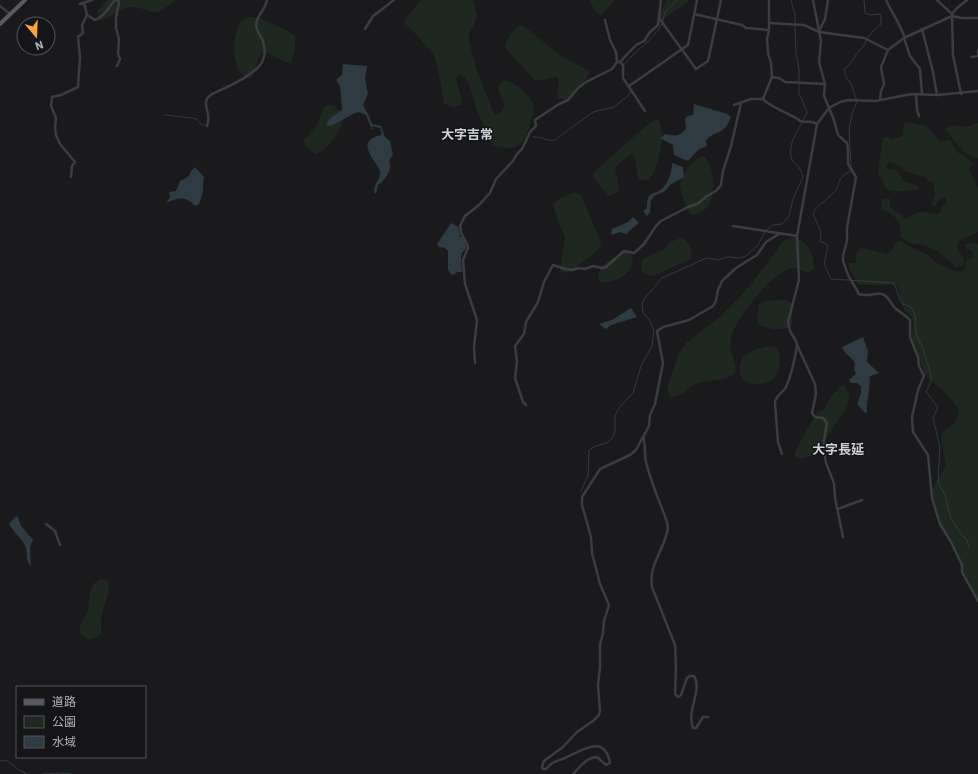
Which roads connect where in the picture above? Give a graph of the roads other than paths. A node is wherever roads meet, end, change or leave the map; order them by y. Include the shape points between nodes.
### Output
1 (25, 0) edge
2 (92, 0) edge
3 (116, 0) edge
4 (267, 0) edge
5 (394, 0) edge
6 (661, 0) edge
7 (697, 0) edge
8 (721, 0) edge
9 (769, 0) edge
10 (813, 0) edge
11 (828, 0) edge
12 (891, 0) edge
13 (937, 0) edge
14 (967, 0) edge
15 (887, 1) edge
16 (84, 3) junction
17 (80, 4) dead end
18 (0, 6) edge
19 (10, 14) junction
20 (694, 14) junction
21 (86, 15) junction
22 (952, 15) junction
23 (659, 18) junction
24 (978, 18) edge
25 (717, 19) junction
26 (605, 20) dead end
27 (769, 23) junction
28 (0, 24) edge
29 (366, 29) dead end
30 (922, 29) junction
31 (769, 30) junction
32 (819, 32) junction
33 (904, 38) junction
34 (682, 49) junction
35 (888, 50) junction
36 (978, 50) edge
37 (978, 55) edge
38 (972, 57) dead end
39 (619, 62) junction
40 (117, 66) dead end
41 (772, 77) junction
42 (825, 84) junction
43 (628, 86) junction
44 (978, 91) edge
45 (916, 94) junction
46 (922, 94) junction
47 (961, 94) junction
48 (937, 95) junction
49 (763, 99) junction
50 (880, 100) junction
51 (740, 103) junction
52 (734, 105) dead end
53 (829, 108) junction
54 (645, 111) dead end
55 (919, 116) dead end
56 (816, 124) junction
57 (207, 126) dead end
58 (71, 177) dead end
59 (733, 226) dead end
60 (779, 234) junction
61 (797, 236) junction
62 (797, 345) junction
63 (475, 363) dead end
64 (526, 405) dead end
65 (643, 436) junction
66 (782, 454) dead end
67 (862, 500) dead end
68 (838, 508) junction
69 (46, 524) dead end
70 (843, 537) dead end
71 (60, 544) dead end
72 (978, 602) edge
73 (708, 717) dead end
74 (574, 774) edge

1 - 19 main road
2 - 16 street
3 - 21 street via 100,18 95,20
3 - 40 street via 119,2 116,28 120,39 120,59
4 - 57 street via 256,21 264,44 264,60 243,78 207,97
5 - 29 street via 373,16
6 - 23 street
7 - 20 street
8 - 25 street
9 - 27 street
10 - 32 street
11 - 32 street via 825,19
12 - 15 street
13 - 22 street
14 - 22 street
15 - 33 street
16 - 17 street
16 - 21 street
18 - 19 street
19 - 28 main road
20 - 25 street
20 - 34 street via 688,45
21 - 58 street via 82,25 83,33 78,37 78,87 52,97 51,106 56,118 55,130 60,144 75,162
22 - 24 street
22 - 30 street
22 - 47 street via 953,54
23 - 34 street
23 - 39 street via 658,25 644,41 636,45
25 - 31 street via 746,28
25 - 34 street via 708,61 696,69
26 - 39 street
27 - 31 street
27 - 32 street via 804,25
30 - 33 street
30 - 48 street
31 - 41 street via 767,38
32 - 35 street via 864,38
32 - 42 street via 819,62
33 - 35 street
33 - 46 street via 910,56 920,69
34 - 43 street
35 - 50 street via 881,67 884,84
36 - 37 street
37 - 38 street
39 - 43 street
39 - 63 street via 612,69 586,82 568,100 535,120 536,126 530,132 522,149 496,179 490,192 479,205 465,216 460,226 468,248 464,260 465,284 477,320
41 - 42 street via 785,82
41 - 49 street
42 - 53 street via 824,96
43 - 54 street
44 - 47 street
45 - 46 street
45 - 50 street
45 - 55 street
46 - 48 street
47 - 48 street
49 - 51 street via 751,99
49 - 56 street via 802,122 811,121
50 - 53 street via 848,100
51 - 52 street
51 - 64 street via 721,185 716,191 697,204 661,221 640,249 634,253 623,252 606,267 593,266 572,270 553,265 538,302 526,322 524,334 515,346 515,378
53 - 56 street
53 - 72 street via 838,135 847,143 848,164 856,177 847,228 848,241 843,256 845,268 859,294 878,294 889,298 910,320 910,337 924,376 912,417 913,432 928,455 932,498 940,524 951,542 962,565 962,572
56 - 61 street
59 - 60 street
60 - 61 street
60 - 65 street via 766,242 757,256 736,268 720,284 713,306 689,320 657,331 662,371 649,426
61 - 62 street via 799,280 788,322
62 - 66 street via 787,384 775,402 778,442
62 - 68 street via 815,384 816,394 812,413 827,423 824,457 834,483
65 - 73 street via 650,476 668,528 651,580 675,645 675,694 678,697 681,695 688,678 694,676 697,684 690,718 693,728 696,728 704,717
65 - 74 street via 634,453 600,469 582,497 592,553 600,584 609,605 600,644 600,711 593,721 544,761 542,767 546,769 551,763 595,746 606,752 610,763 606,765 595,757 588,760
67 - 68 street
68 - 70 street
69 - 71 street via 55,531

